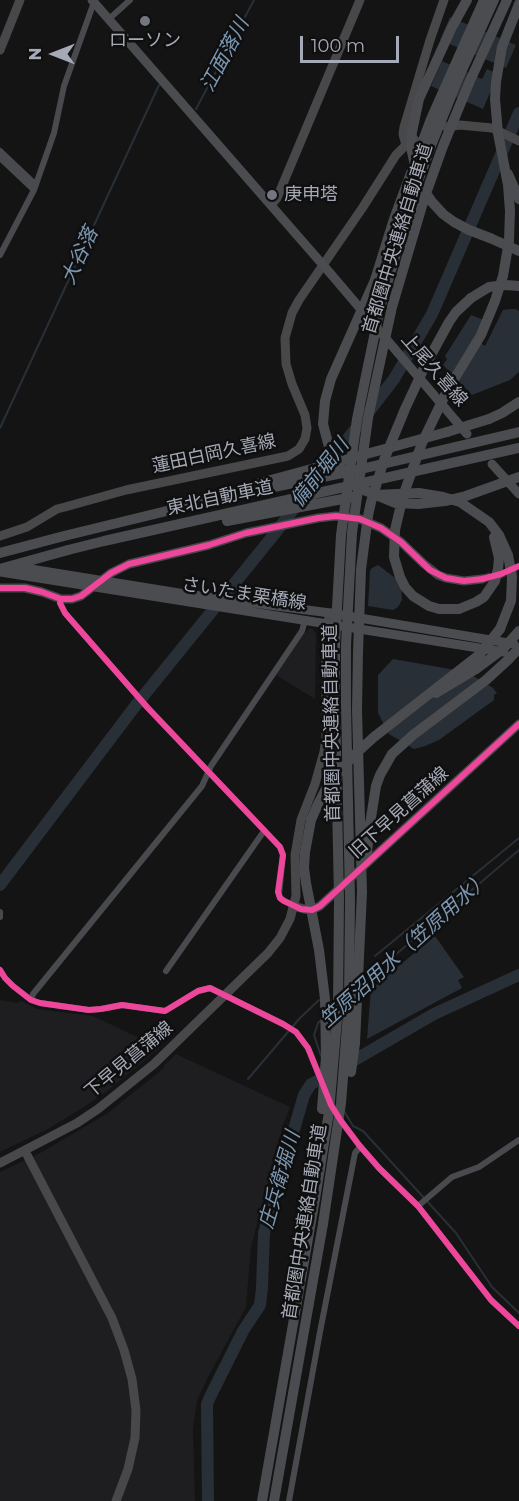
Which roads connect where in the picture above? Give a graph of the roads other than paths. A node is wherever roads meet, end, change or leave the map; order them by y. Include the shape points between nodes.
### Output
1 (20, 0) edge
2 (130, 0) edge
3 (360, 0) edge
4 (444, 0) edge
5 (467, 0) edge
6 (484, 0) edge
7 (494, 0) edge
8 (507, 0) edge
9 (93, 1) edge
10 (519, 4) edge
11 (109, 20) junction
12 (0, 50) edge
13 (519, 141) edge
14 (406, 145) junction
15 (0, 151) edge
16 (0, 158) edge
17 (505, 166) junction
18 (35, 187) junction
19 (519, 199) edge
20 (271, 205) junction
21 (519, 252) edge
22 (0, 255) edge
23 (323, 265) junction
24 (519, 286) edge
25 (519, 402) edge
26 (519, 432) edge
27 (467, 434) dead end
28 (519, 448) edge
29 (492, 464) dead end
30 (519, 477) edge
31 (519, 494) edge
32 (220, 498) junction
33 (481, 516) junction
34 (173, 525) junction
35 (0, 536) edge
36 (0, 553) edge
37 (0, 564) edge
38 (0, 571) edge
39 (482, 579) tunnel mouth
40 (100, 581) junction
41 (91, 587) junction
42 (0, 588) edge
43 (61, 599) junction
44 (204, 600) junction
45 (330, 613) junction
46 (305, 620) junction
47 (327, 623) junction
48 (519, 631) edge
49 (519, 647) edge
50 (519, 654) edge
51 (420, 702) junction
52 (519, 724) edge
53 (208, 772) junction
54 (264, 831) junction
55 (362, 892) junction
56 (294, 906) junction
57 (0, 970) edge
58 (166, 970) dead end
59 (226, 995) junction
60 (31, 1000) junction
61 (519, 1140) edge
62 (360, 1147) junction
63 (25, 1150) junction
64 (0, 1163) edge
65 (315, 1199) junction
66 (418, 1206) junction
67 (322, 1224) junction
68 (519, 1316) edge
69 (512, 1321) junction
70 (519, 1326) edge
71 (116, 1501) edge
72 (262, 1501) edge
73 (274, 1501) edge
74 (289, 1501) edge

1 - 12 street
2 - 11 street
3 - 20 street
4 - 14 street via 404,127
5 - 21 highway, bridge via 420,99 411,147 423,189 443,214
6 - 30 highway, bridge via 431,119 375,280 331,379 323,424 328,447 354,483 395,503 445,501
7 - 65 highway, 首都圏中央連絡自動車道, bridge via 413,195 380,308 357,419 341,535 335,644 338,1008 329,1112
8 - 67 highway, 首都圏中央連絡自動車道, bridge via 442,146 424,199 392,307 368,418 352,534 347,634 350,1001 341,1102
9 - 11 main road, 上尾久喜線
9 - 18 street
10 - 17 highway, bridge via 502,47 496,82 498,133
11 - 20 main road, 上尾久喜線
13 - 14 street, 蓮田白岡久喜線 via 495,129 460,125 441,128
14 - 23 street, 蓮田白岡久喜線
15 - 18 street
16 - 18 street
17 - 19 highway, bridge
17 - 33 highway, bridge via 510,227 500,289 481,335 422,443 395,530 394,557 400,577 413,596 439,609 459,609 484,597 495,580 499,558 494,536
18 - 22 street
20 - 23 main road, 上尾久喜線
23 - 27 main road, 上尾久喜線
23 - 35 street, 蓮田白岡久喜線 via 296,306 285,338 288,372 308,428 299,449 288,456 126,490 57,509 27,527
24 - 55 highway, bridge via 489,287 471,298 449,322 415,387 384,459 371,502 361,569 357,652
25 - 32 highway, bridge via 489,419
26 - 32 highway, 東北自動車道, bridge
28 - 34 highway, 東北自動車道
29 - 31 main road
32 - 36 highway, 東北自動車道
33 - 34 highway via 443,496 419,493 362,496 213,523
33 - 51 highway, bridge via 499,535 508,555 511,601 500,629 479,655
34 - 38 highway, 東北自動車道, bridge
37 - 40 main road, さいたま栗橋線
38 - 41 main road, さいたま栗橋線
39 - 40 street via 464,581 438,575 391,534 360,519 346,517 318,518 246,532 129,564
40 - 41 street
40 - 44 main road, さいたま栗橋線
41 - 43 street via 77,598
41 - 44 main road, さいたま栗橋線
42 - 43 street via 25,588
43 - 53 street via 65,613
44 - 45 main road, さいたま栗橋線 via 239,600
44 - 46 main road, さいたま栗橋線 via 233,609
45 - 47 street, 下早見菖蒲線
45 - 49 main road, さいたま栗橋線
46 - 47 main road, さいたま栗橋線
46 - 53 street via 302,631
47 - 50 main road, さいたま栗橋線
47 - 56 street, 下早見菖蒲線 via 325,745 298,829
48 - 51 highway, bridge via 494,657
49 - 55 highway, bridge via 486,680 400,746 386,764 373,800
51 - 65 highway, bridge via 364,745 336,774 318,804 307,837 306,883 323,980 326,1030
52 - 56 street, 旧下早見菖蒲線 via 316,908
53 - 54 street
53 - 60 street via 202,786
54 - 56 street via 283,852 280,898
54 - 58 street
55 - 67 highway, bridge via 356,1032 348,1104 331,1205
56 - 59 street, 下早見菖蒲線 via 274,945
57 - 60 street
59 - 60 street via 206,987 160,1011 122,1005 88,1010
59 - 62 street via 296,1032 308,1048 331,1105
59 - 63 street, 下早見菖蒲線 via 154,1064 98,1109
61 - 66 street via 480,1167 452,1177
62 - 66 street
62 - 74 street via 355,1153
63 - 64 street, 下早見菖蒲線
63 - 71 street via 112,1318 132,1379 135,1438
65 - 72 highway, 首都圏中央連絡自動車道
66 - 69 street
67 - 73 highway, 首都圏中央連絡自動車道
68 - 69 street
69 - 70 street

